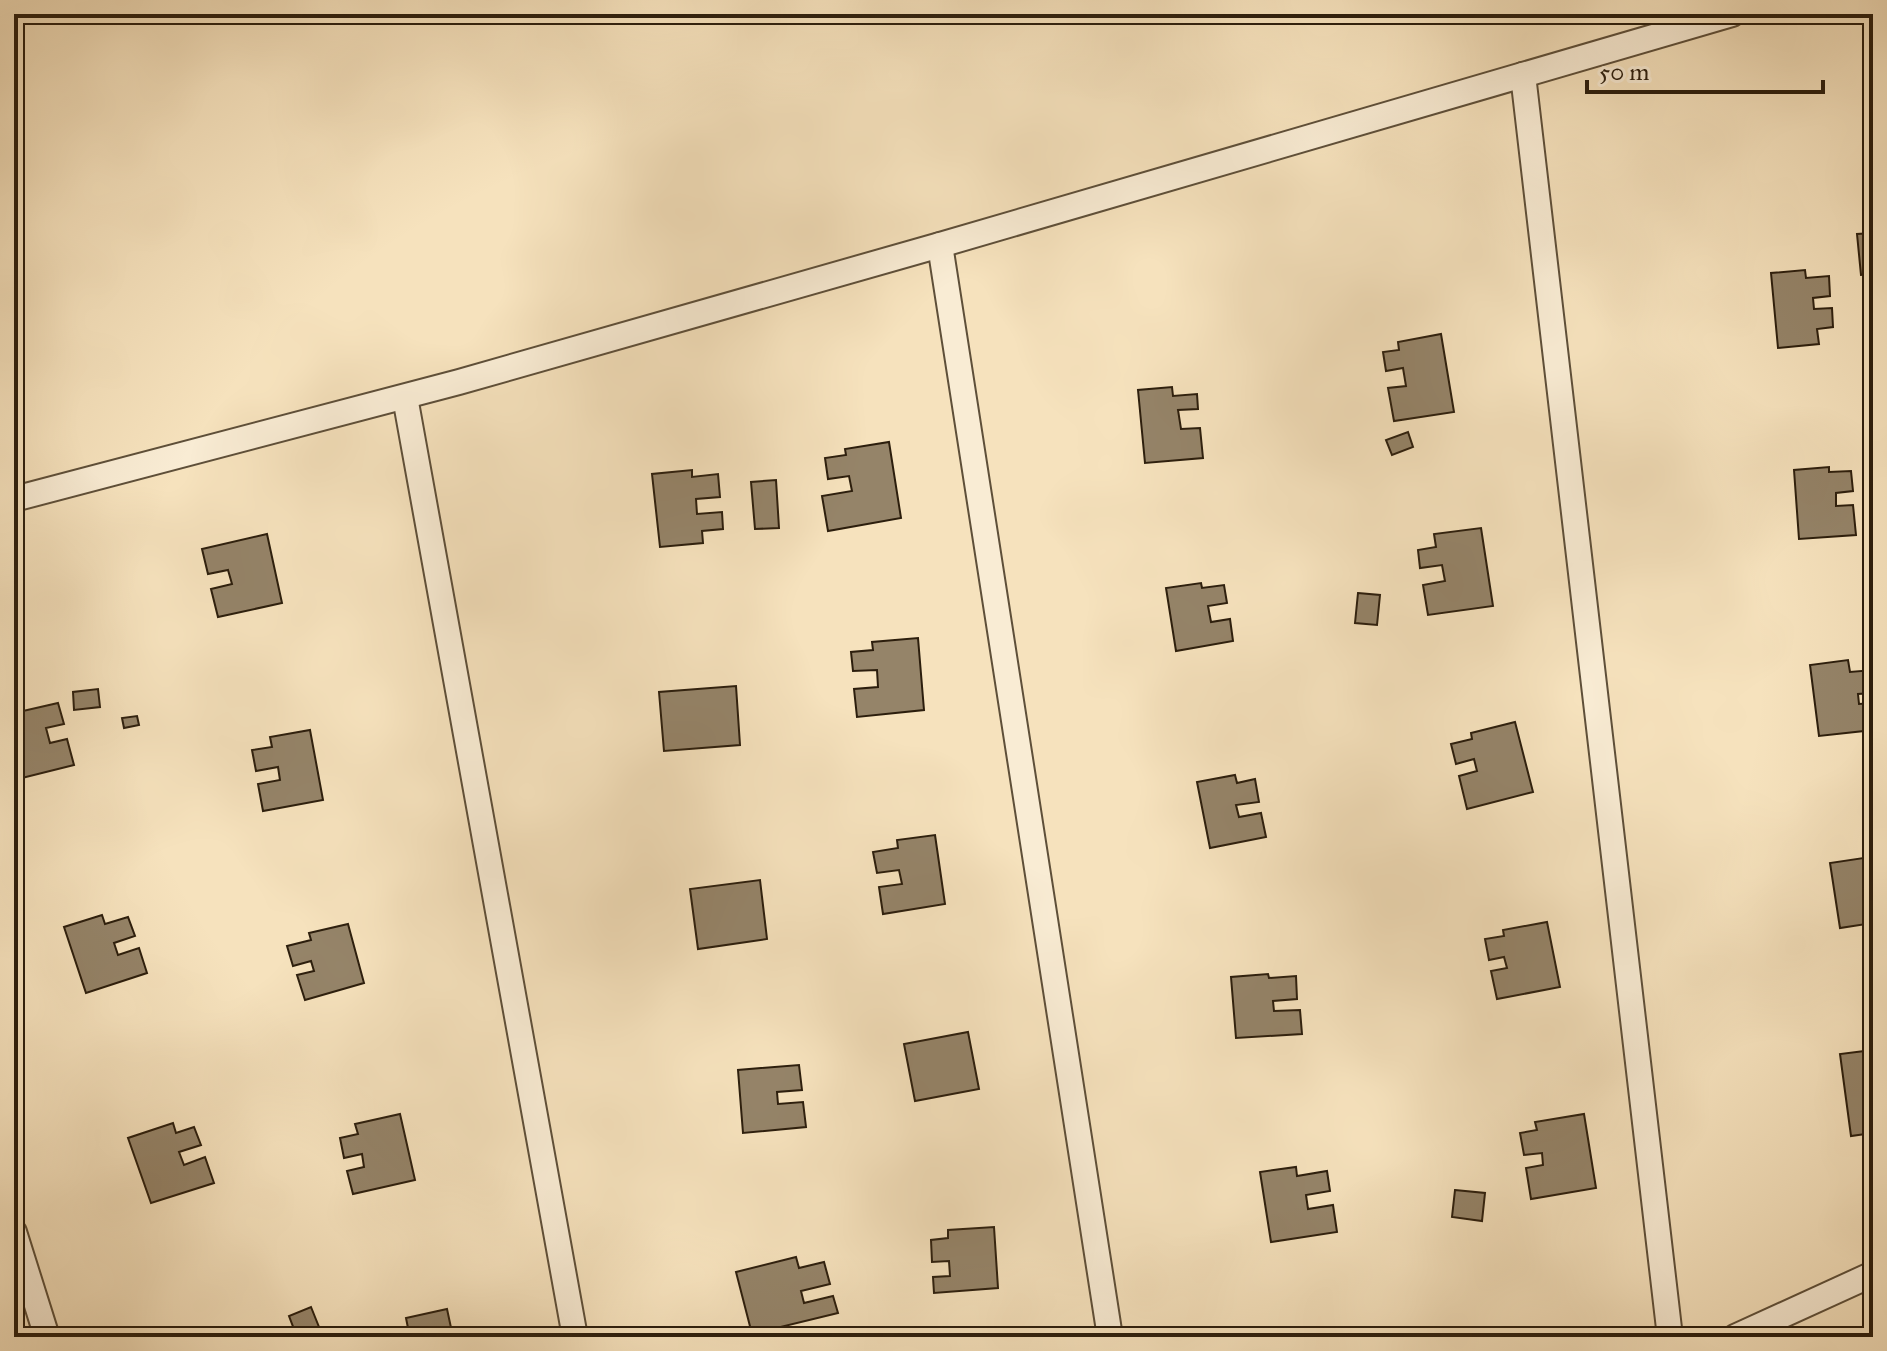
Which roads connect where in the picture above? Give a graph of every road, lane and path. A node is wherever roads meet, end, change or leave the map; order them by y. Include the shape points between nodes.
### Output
1 (1732, 14) edge
2 (1523, 75) junction
3 (940, 245) junction
4 (405, 397) junction
5 (14, 499) edge
6 (14, 1232) edge
7 (1873, 1274) edge
8 (47, 1337) edge
9 (575, 1337) edge
10 (1110, 1337) edge
11 (1670, 1337) edge
12 (1735, 1337) edge

1 - 2 street
2 - 3 street
2 - 11 street
3 - 4 street
3 - 10 street
4 - 5 street
4 - 9 street
6 - 8 street
7 - 12 street

